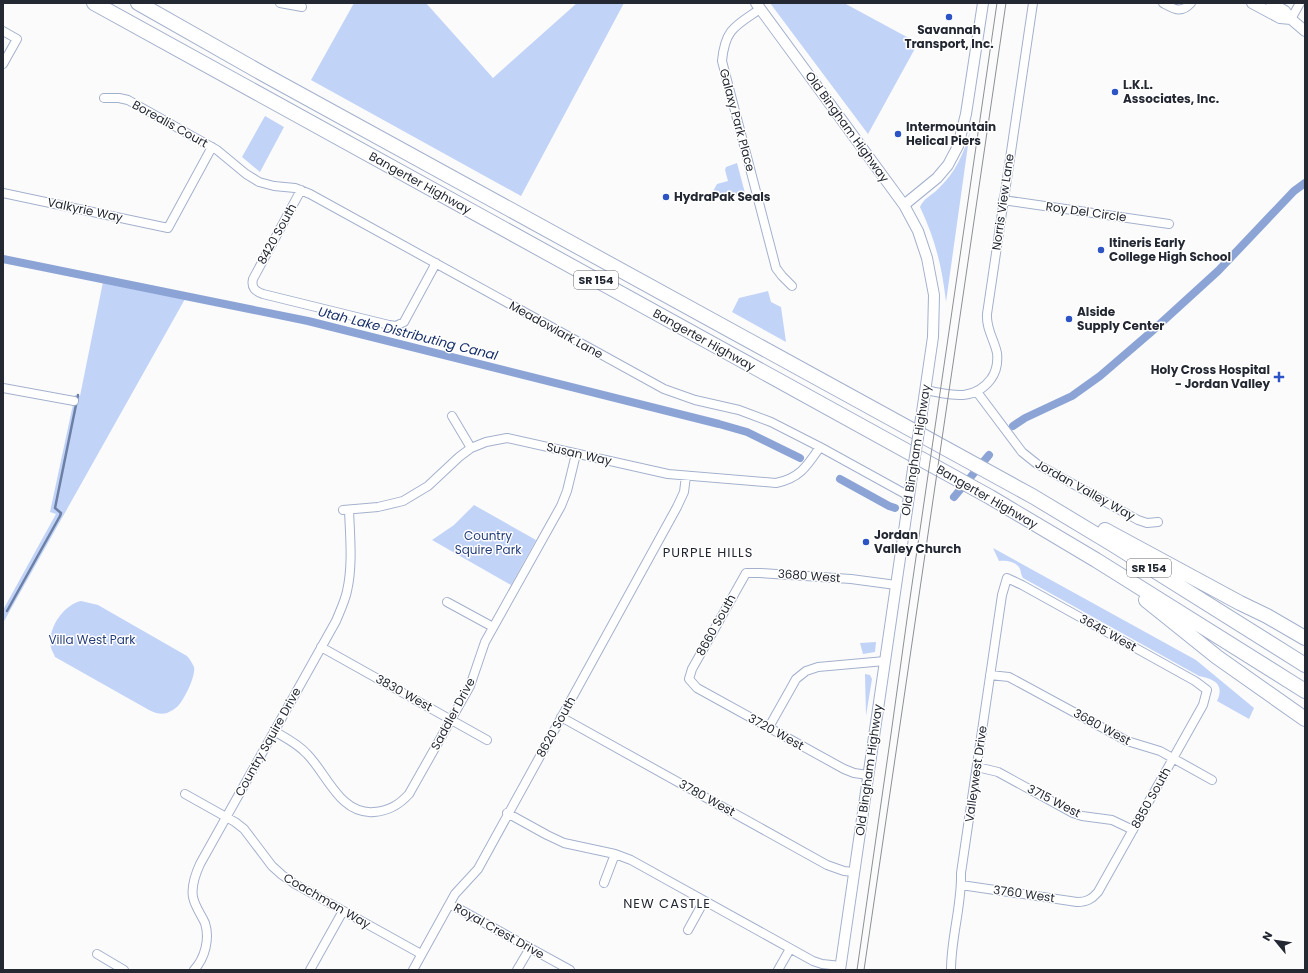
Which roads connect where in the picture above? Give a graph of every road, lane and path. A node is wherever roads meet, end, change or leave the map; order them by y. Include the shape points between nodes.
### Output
1 (94, 3) edge
2 (138, 3) edge
3 (280, 3) edge
4 (983, 3) edge
5 (1033, 3) edge
6 (1163, 3) edge
7 (1191, 3) edge
8 (1252, 3) edge
9 (1271, 3) edge
10 (1300, 3) edge
11 (758, 6) edge
12 (302, 7) dead end
13 (1291, 19) junction
14 (3, 31) edge
15 (1305, 31) edge
16 (3, 64) edge
17 (104, 98) dead end
18 (212, 147) junction
19 (301, 190) junction
20 (3, 194) edge
21 (1003, 200) junction
22 (904, 205) junction
23 (1169, 224) dead end
24 (436, 263) junction
25 (792, 286) dead end
26 (3, 388) edge
27 (925, 390) junction
28 (977, 392) junction
29 (74, 401) dead end
30 (452, 416) dead end
31 (820, 447) junction
32 (471, 448) junction
33 (576, 454) junction
34 (686, 476) junction
35 (909, 496) junction
36 (1052, 508) junction
37 (346, 510) joint
38 (1158, 522) dead end
39 (1096, 560) junction
40 (746, 573) joint
41 (1007, 578) joint
42 (896, 585) junction
43 (447, 602) dead end
44 (493, 628) junction
45 (1305, 638) edge
46 (322, 647) junction
47 (885, 661) junction
48 (1305, 665) edge
49 (990, 675) junction
50 (689, 679) joint
51 (1208, 690) joint
52 (1305, 691) edge
53 (561, 717) junction
54 (1305, 719) edge
55 (451, 720) junction
56 (769, 727) junction
57 (274, 731) junction
58 (487, 740) dead end
59 (1173, 758) junction
60 (977, 767) junction
61 (868, 775) junction
62 (1212, 780) dead end
63 (185, 794) dead end
64 (508, 813) junction
65 (226, 817) junction
66 (1133, 830) junction
67 (615, 854) junction
68 (854, 872) junction
69 (604, 883) dead end
70 (961, 885) junction
71 (704, 901) junction
72 (1088, 901) joint
73 (450, 904) junction
74 (343, 911) junction
75 (688, 930) dead end
76 (530, 948) junction
77 (790, 949) junction
78 (96, 954) dead end
79 (421, 954) junction
80 (840, 968) edge
81 (124, 970) edge
82 (194, 970) edge
83 (310, 970) edge
84 (413, 970) edge
85 (518, 970) edge
86 (570, 970) edge
87 (778, 970) edge
88 (952, 970) edge

1 - 39 highway, Bangerter Highway / SR 154 via 983,493
2 - 36 highway, Bangerter Highway / SR 154
3 - 12 street
4 - 22 street via 967,108 958,146 948,165 937,178
5 - 21 street, Norris View Lane
6 - 7 street via 1182,10
8 - 13 street via 1280,18
9 - 13 street via 1285,11
10 - 13 street
11 - 22 street, Old Bingham Highway
11 - 25 street, Galaxy Park Place via 734,26 727,36 722,61 776,268
13 - 15 street
14 - 16 street via 17,39
17 - 18 street, Borealis Court via 125,99
18 - 19 street, Meadowlark Lane via 259,182
18 - 20 street, Valkyrie Way via 168,228
19 - 24 street, Meadowlark Lane
19 - 24 street, 8420 South via 253,279 253,288 257,291 389,325 401,324 407,318
21 - 23 street, Roy Del Circle
21 - 28 street, Norris View Lane via 986,318 997,353 997,364 992,378
22 - 27 street, Old Bingham Highway via 918,231 927,258 934,295 933,337
24 - 31 street, Meadowlark Lane via 664,389 761,418
26 - 29 street
27 - 28 street via 961,395
27 - 35 street, Old Bingham Highway, bridge
28 - 38 street, Jordan Valley Way via 1022,452 1037,464 1138,520
30 - 32 street
31 - 34 street, Susan Way via 806,467 784,481
31 - 35 street, Meadowlark Lane
32 - 33 street, Susan Way via 507,438
32 - 37 street, Susan Way via 428,486 403,501
33 - 34 street, Susan Way
33 - 44 street, Saddler Drive via 561,506
34 - 53 street, 8620 South via 684,492 679,503
35 - 42 street, Old Bingham Highway
36 - 45 highway via 1072,512
36 - 48 highway, Bangerter Highway / SR 154
37 - 46 street, Country Squire Drive via 351,566 347,593
39 - 52 highway, Bangerter Highway / SR 154
39 - 54 highway via 1217,657
40 - 42 street, 3680 West via 851,579
40 - 50 street, 8660 South via 692,669
41 - 49 street, Valleywest Drive
41 - 51 street, 3645 West
42 - 47 street, Old Bingham Highway
43 - 44 street
44 - 55 street, Saddler Drive via 482,649 470,686
46 - 55 street, 3830 West
46 - 57 street, Country Squire Drive
47 - 56 street via 818,667 806,671 793,683
47 - 61 street, Old Bingham Highway
49 - 59 street, 3680 West via 1009,678 1127,741 1153,748
49 - 60 street, Valleywest Drive
50 - 56 street, 3720 West via 697,688
51 - 59 street, 8850 South via 1203,705
53 - 64 street, 8620 South
53 - 68 street, 3780 West via 827,865 844,872
55 - 57 street, Saddler Drive via 409,794 395,807 370,812 344,802 307,754
55 - 58 street, 3830 West
56 - 61 street, 3720 West via 848,771
57 - 65 street, Country Squire Drive
59 - 62 street, 3680 West
59 - 66 street, 8850 South
60 - 66 street, 3715 West via 998,772 1073,813 1112,820
60 - 70 street, Valleywest Drive
61 - 68 street, Old Bingham Highway
63 - 65 street, Coachman Way
64 - 67 street via 564,843
64 - 73 street, 8620 South via 478,869 455,894
65 - 74 street, Coachman Way via 244,829 267,860 282,875
65 - 82 street, Country Squire Drive via 192,884 195,905 205,924 206,934 204,955
66 - 72 street, 8850 South via 1098,892
67 - 69 street
67 - 71 street
68 - 80 street, Old Bingham Highway
70 - 72 street, 3760 West via 1078,902
70 - 88 street, Valleywest Drive via 951,954
71 - 75 street
71 - 77 street
73 - 76 street, Royal Crest Drive
73 - 79 street, 8620 South
74 - 79 street, Coachman Way
74 - 83 street
76 - 85 street
76 - 86 street, Royal Crest Drive
77 - 80 street via 822,964
77 - 87 street
78 - 81 street
79 - 84 street, 8620 South

